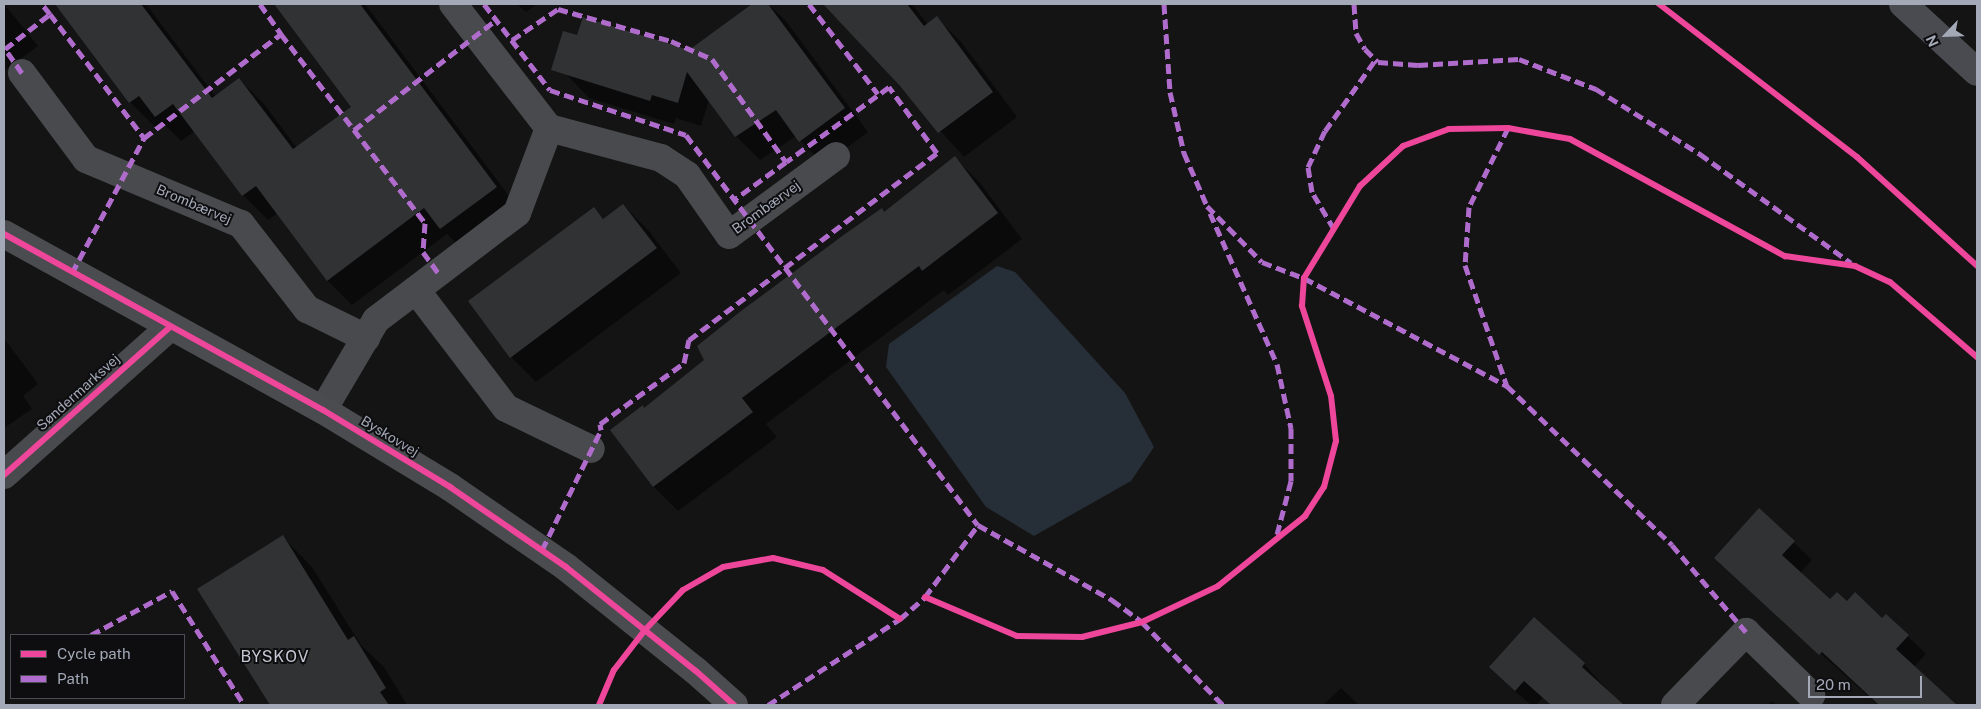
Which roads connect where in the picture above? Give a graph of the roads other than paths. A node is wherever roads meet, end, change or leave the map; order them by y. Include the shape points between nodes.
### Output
1 (452, 4) edge
2 (1903, 4) edge
3 (22, 72) dead end
4 (1977, 72) edge
5 (548, 128) junction
6 (836, 156) dead end
7 (4, 234) edge
8 (416, 290) junction
9 (170, 327) junction
10 (366, 338) junction
11 (323, 410) junction
12 (591, 450) dead end
13 (4, 474) edge
14 (1811, 695) dead end
15 (734, 705) edge
16 (1675, 705) edge

1 - 5 street
2 - 4 highway
3 - 10 street, Brombærvej via 86,159 242,224 307,309
5 - 6 street, Brombærvej via 661,158 687,175 729,235
5 - 8 street via 517,213
7 - 9 main road, Byskovvej
8 - 10 street via 376,320
8 - 12 street via 506,408
9 - 11 main road, Byskovvej
9 - 13 street, Søndermarksvej
10 - 11 street
11 - 15 main road, Byskovvej via 450,487 566,567
14 - 16 street via 1746,632

